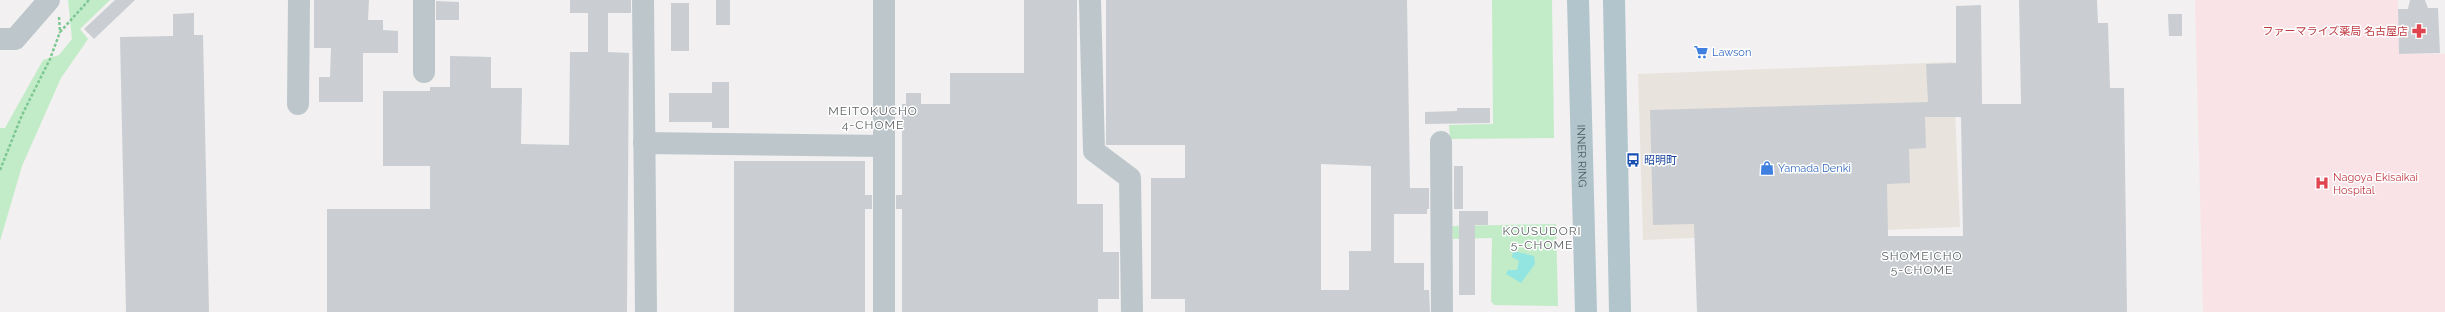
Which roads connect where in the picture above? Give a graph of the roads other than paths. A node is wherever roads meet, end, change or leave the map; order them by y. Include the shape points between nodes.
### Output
1 (299, 0) edge
2 (424, 0) edge
3 (643, 0) edge
4 (884, 0) edge
5 (1090, 0) edge
6 (1578, 0) edge
7 (1591, 0) edge
8 (1614, 0) edge
9 (54, 8) edge
10 (0, 39) edge
11 (424, 72) dead end
12 (298, 104) dead end
13 (1441, 142) dead end
14 (644, 143) junction
15 (884, 146) junction
16 (646, 312) edge
17 (884, 312) edge
18 (1132, 312) edge
19 (1442, 312) edge
20 (1586, 312) edge
21 (1620, 312) edge

1 - 12 street
2 - 11 street
3 - 14 street
4 - 15 street
5 - 18 street via 1094,151 1130,178
6 - 7 street
6 - 20 main road, INNER RING
8 - 21 main road
9 - 10 street via 15,39
13 - 19 street
14 - 15 street
14 - 16 street
15 - 17 street

